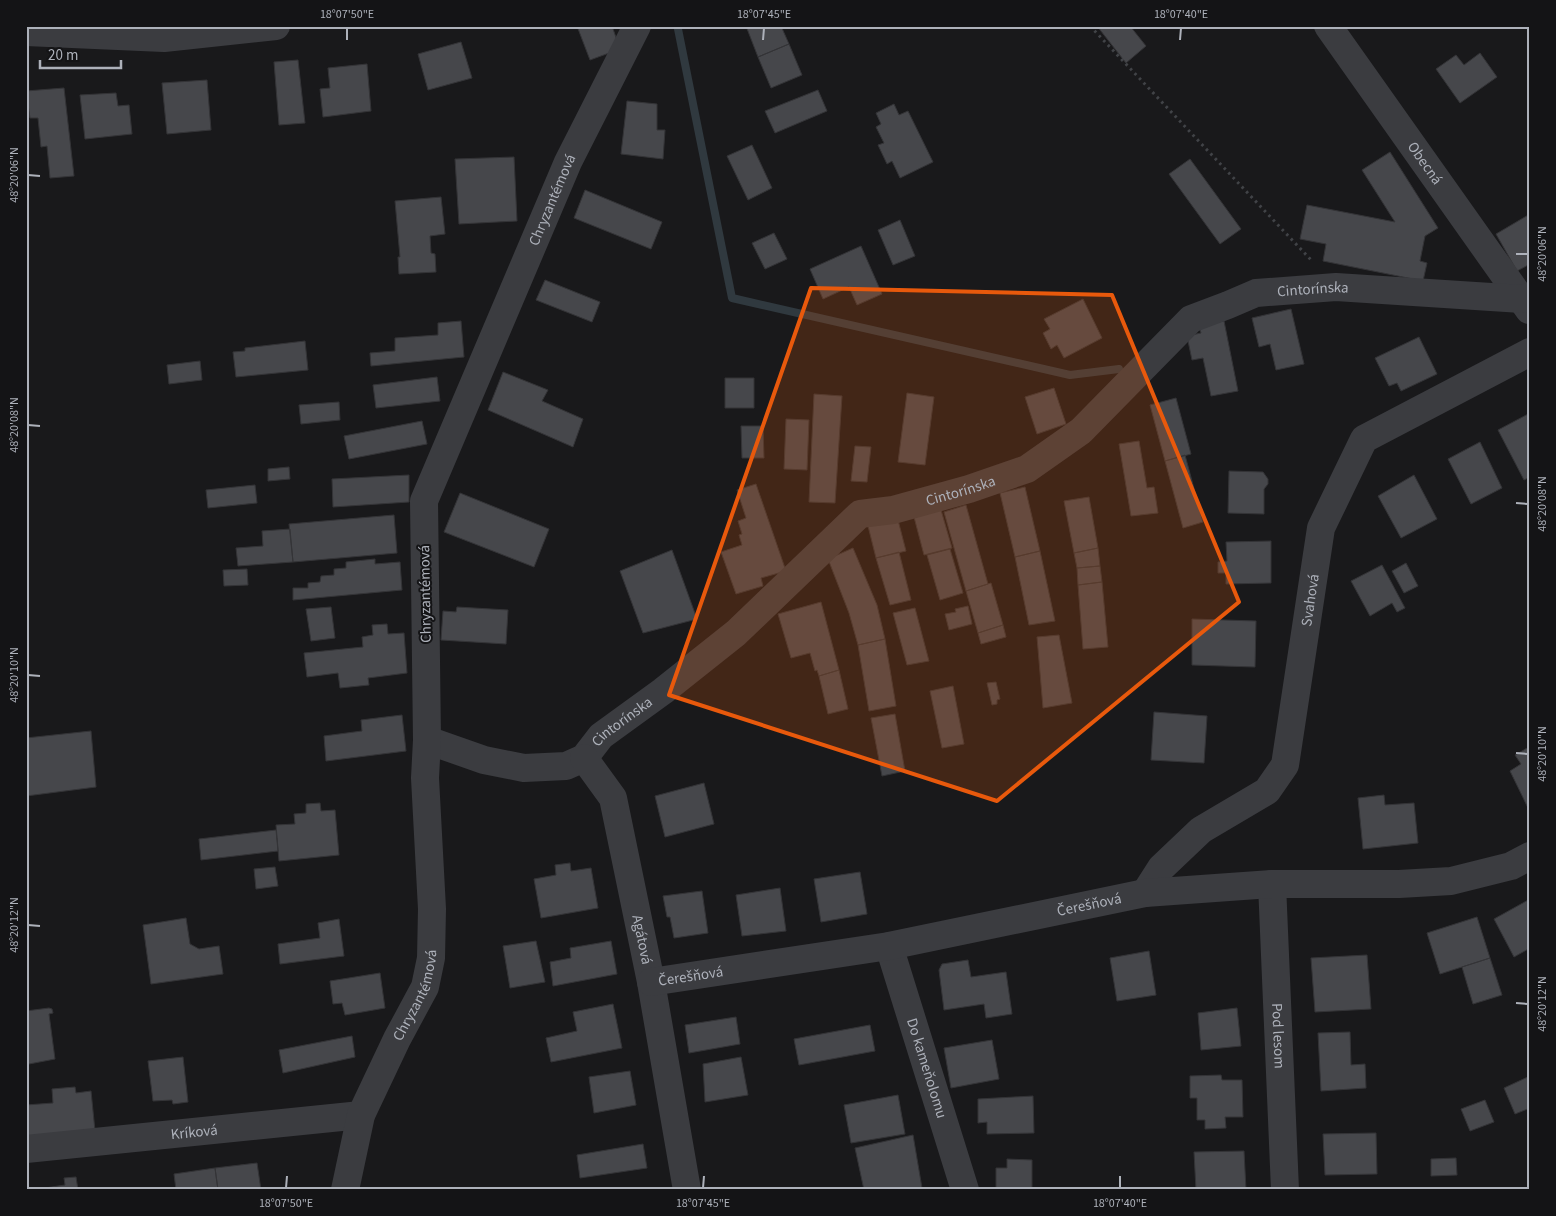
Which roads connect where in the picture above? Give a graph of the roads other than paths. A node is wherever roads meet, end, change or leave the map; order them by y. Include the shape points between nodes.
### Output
1 (276, 26) edge
2 (637, 26) edge
3 (1328, 26) edge
4 (26, 32) edge
5 (1527, 302) edge
6 (1530, 352) edge
7 (427, 740) junction
8 (584, 758) junction
9 (1530, 856) edge
10 (1272, 884) junction
11 (1145, 893) junction
12 (889, 946) junction
13 (650, 982) junction
14 (361, 1115) junction
15 (26, 1149) edge
16 (344, 1190) edge
17 (687, 1190) edge
18 (965, 1190) edge
19 (1285, 1190) edge

1 - 4 street via 164,38
2 - 7 street, Chryzantémová via 568,162 424,501
3 - 5 street, Obecná
5 - 8 street, Cintorínska via 1336,287 1256,293 1191,319 1081,431 1027,469 931,500 860,514 736,633 601,736
6 - 11 street, Svahová via 1364,440 1321,528 1285,765 1267,791 1201,830 1161,868
7 - 8 street, Cintorínska via 484,760 524,768 566,766
7 - 14 street, Chryzantémová via 424,778 432,909 431,958 425,987
8 - 13 street, Agátová via 613,798
9 - 10 street, Čerešňová via 1511,866 1450,881
10 - 11 street, Čerešňová
10 - 19 street, Pod lesom
11 - 12 street, Čerešňová
12 - 13 street, Čerešňová
12 - 18 street, Do kameňolomu
13 - 17 street, Agátová
14 - 15 street, Kríková
14 - 16 street, Chryzantémová

